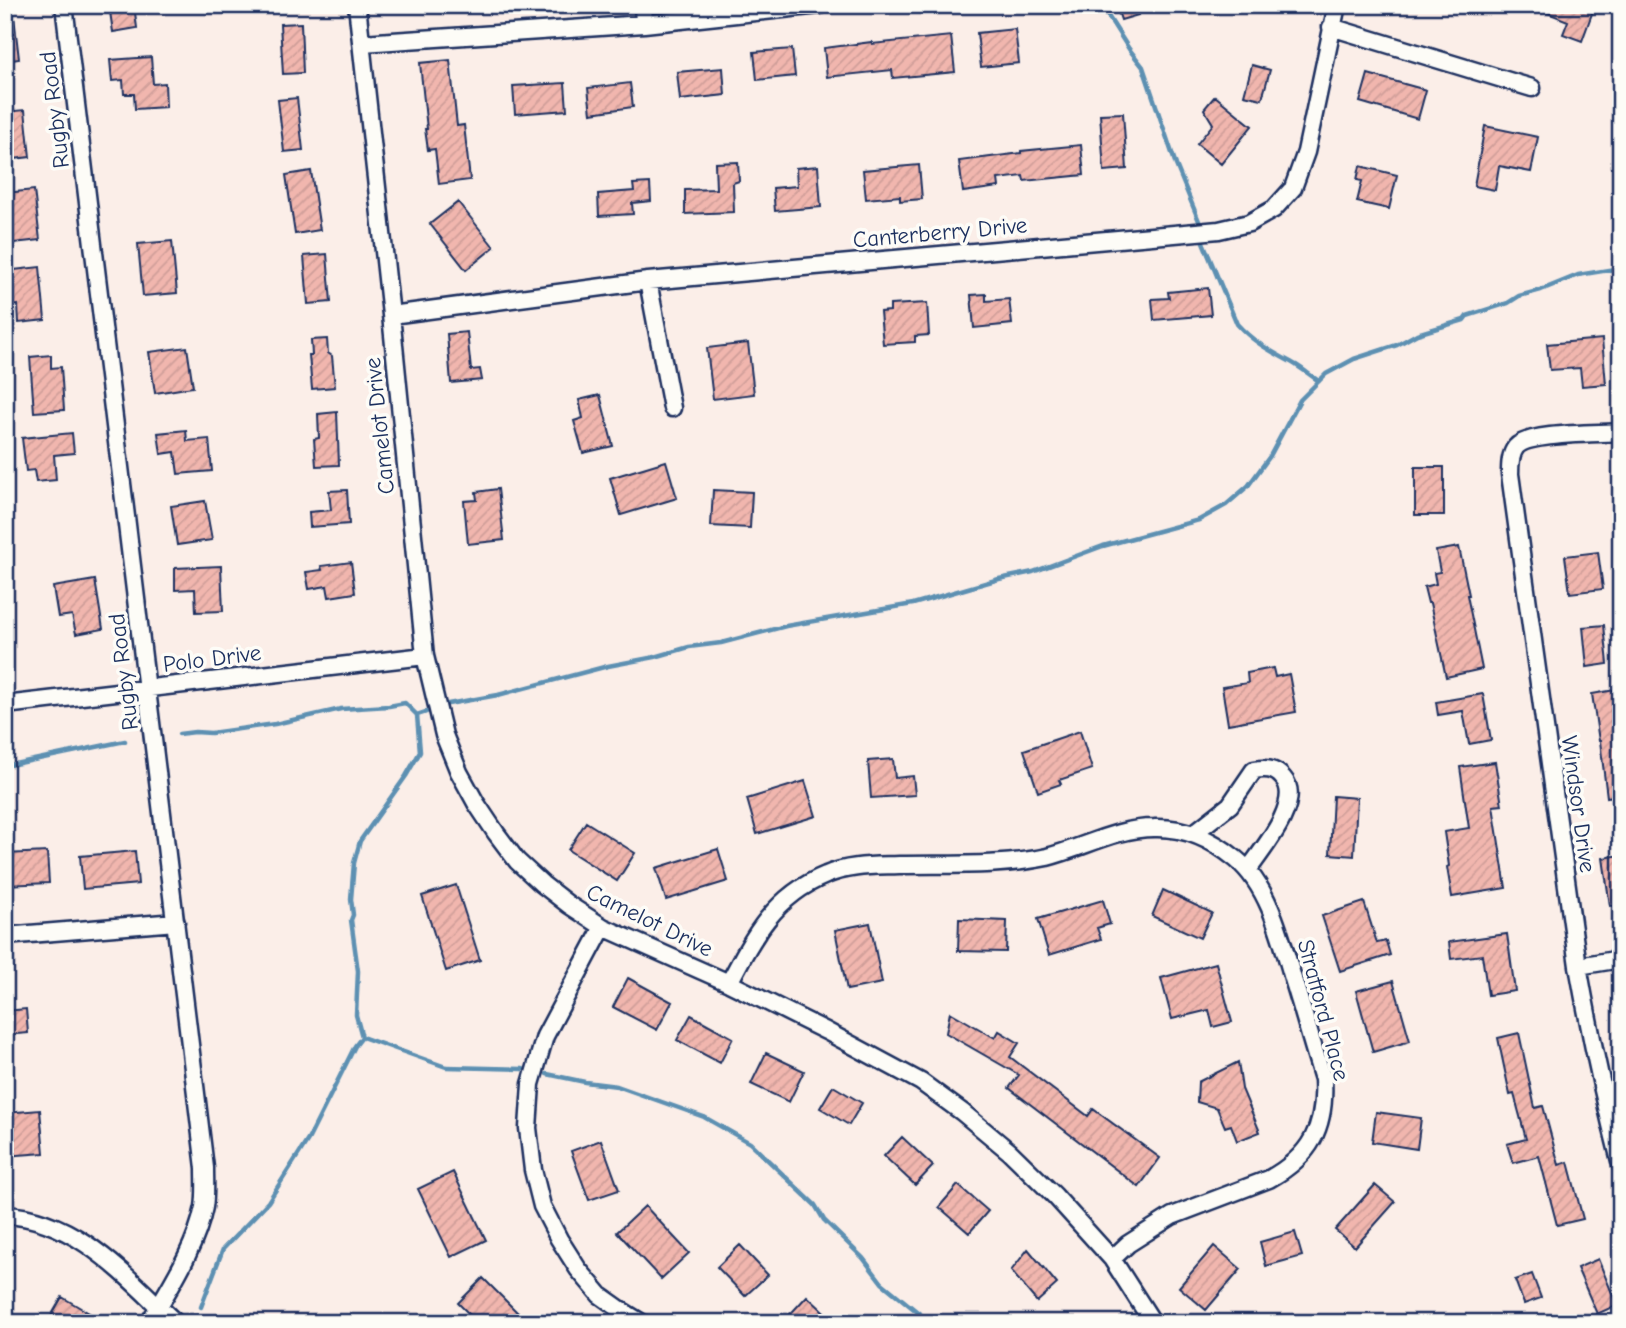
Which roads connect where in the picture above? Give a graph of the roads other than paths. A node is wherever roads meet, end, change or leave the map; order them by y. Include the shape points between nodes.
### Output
1 (64, 5) edge
2 (357, 5) edge
3 (643, 5) edge
4 (820, 5) edge
5 (1336, 5) edge
6 (644, 24) junction
7 (1331, 27) junction
8 (362, 43) junction
9 (1532, 88) dead end
10 (648, 281) junction
11 (391, 315) junction
12 (672, 408) dead end
13 (1621, 432) edge
14 (425, 656) junction
15 (148, 689) junction
16 (5, 705) edge
17 (1193, 834) junction
18 (1248, 870) junction
19 (176, 922) junction
20 (603, 927) junction
21 (5, 936) edge
22 (1621, 959) edge
23 (1578, 966) junction
24 (729, 983) junction
25 (1621, 1165) edge
26 (5, 1215) edge
27 (1112, 1259) junction
28 (158, 1307) junction
29 (149, 1323) edge
30 (176, 1323) edge
31 (642, 1323) edge
32 (1153, 1323) edge

1 - 15 street, Rugby Road
2 - 8 street, Camelot Drive
3 - 6 street
4 - 6 street
5 - 7 street, Canterberry Drive
6 - 8 street
7 - 9 street
7 - 10 street, Canterberry Drive via 1306,152 1293,188 1274,209 1249,223 1219,230
8 - 11 street, Camelot Drive
10 - 11 street, Canterberry Drive
10 - 12 street
11 - 14 street, Camelot Drive
13 - 23 street, Windsor Drive via 1525,440 1510,461
14 - 15 street, Polo Drive
14 - 20 street, Camelot Drive via 444,735 459,772 496,834 542,884
15 - 16 street, Polo Drive
15 - 19 street, Rugby Road
17 - 18 street, Stratford Place via 1214,843
17 - 18 street via 1230,805 1254,770 1267,768 1279,773 1287,781 1290,795 1282,820
17 - 24 street, Stratford Place via 1165,829 1124,831 1025,861 855,866 826,875 803,887 769,916
18 - 27 street, Stratford Place via 1277,925 1323,1079 1321,1119 1298,1160 1283,1171 1172,1216
19 - 21 street
19 - 28 street, Rugby Road via 205,1191 196,1233
20 - 24 street, Camelot Drive
20 - 31 street via 545,1036 531,1084 528,1128 542,1206 559,1239 600,1295
22 - 23 street
23 - 25 street, Windsor Drive
24 - 27 street, Camelot Drive via 921,1082 1010,1152
26 - 28 street via 49,1223 74,1236
27 - 32 street, Camelot Drive
28 - 29 street, Rugby Road
28 - 30 street

